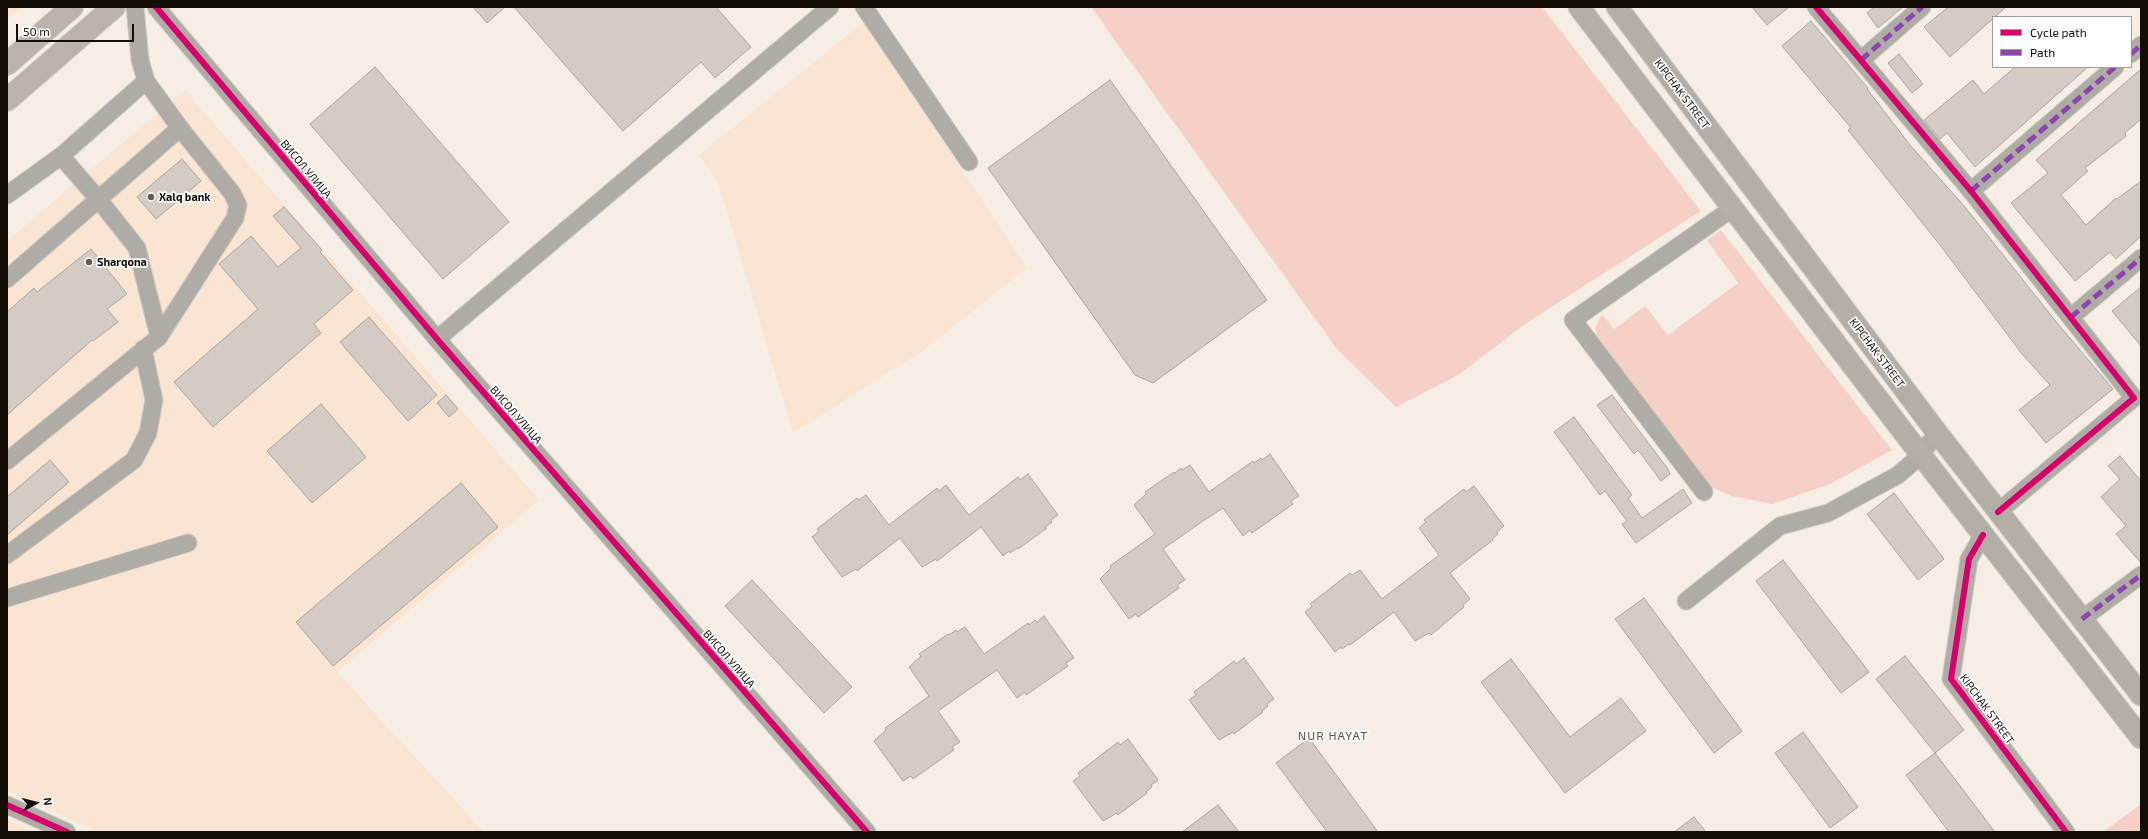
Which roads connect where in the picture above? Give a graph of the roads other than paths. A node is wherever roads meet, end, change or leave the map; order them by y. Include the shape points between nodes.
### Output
1 (72, 7) edge
2 (114, 7) edge
3 (136, 7) edge
4 (156, 7) edge
5 (830, 7) edge
6 (864, 7) edge
7 (1579, 7) edge
8 (1617, 7) edge
9 (1816, 7) edge
10 (1922, 7) edge
11 (2141, 45) edge
12 (2132, 53) edge
13 (1861, 60) junction
14 (7, 64) edge
15 (2114, 68) edge
16 (146, 81) junction
17 (7, 100) edge
18 (180, 128) junction
19 (61, 156) junction
20 (969, 162) dead end
21 (1970, 191) junction
22 (7, 195) edge
23 (99, 200) junction
24 (1733, 208) junction
25 (2141, 258) edge
26 (7, 279) edge
27 (2071, 317) junction
28 (159, 337) junction
29 (437, 339) junction
30 (143, 349) junction
31 (2137, 395) edge
32 (1925, 443) junction
33 (7, 461) edge
34 (1704, 492) dead end
35 (1998, 512) junction
36 (1983, 535) junction
37 (188, 543) dead end
38 (7, 555) edge
39 (2141, 575) edge
40 (7, 598) edge
41 (1686, 601) dead end
42 (2082, 619) junction
43 (2141, 695) edge
44 (2141, 738) edge
45 (7, 805) edge
46 (67, 832) edge
47 (867, 832) edge
48 (2066, 832) edge

1 - 14 highway
2 - 17 highway
3 - 16 street via 140,60
4 - 29 street, ВИСОЛ УЛИЦА
5 - 29 street
6 - 20 street
7 - 24 main road, KIPCHAK STREET
8 - 32 main road, KIPCHAK STREET
9 - 13 street
10 - 13 street
11 - 12 street
13 - 21 street
15 - 21 street
16 - 18 street
16 - 19 street
18 - 23 street
18 - 28 street via 232,192 238,205 235,218
19 - 22 street
19 - 23 street
21 - 27 street
23 - 26 street
23 - 28 street via 137,248
24 - 32 main road, KIPCHAK STREET
24 - 34 street via 1574,320
25 - 27 street
27 - 31 street
28 - 30 street
29 - 47 street, ВИСОЛ УЛИЦА
30 - 33 street
30 - 38 street via 154,400 148,433 134,460
31 - 35 street
32 - 35 main road, KIPCHAK STREET
32 - 36 main road, KIPCHAK STREET
32 - 41 street via 1898,475 1828,513 1780,526
35 - 42 main road, KIPCHAK STREET
36 - 44 main road, KIPCHAK STREET
36 - 48 street, KIPCHAK STREET via 1969,559 1951,679
37 - 40 street
39 - 42 street
42 - 43 main road, KIPCHAK STREET
45 - 46 street

